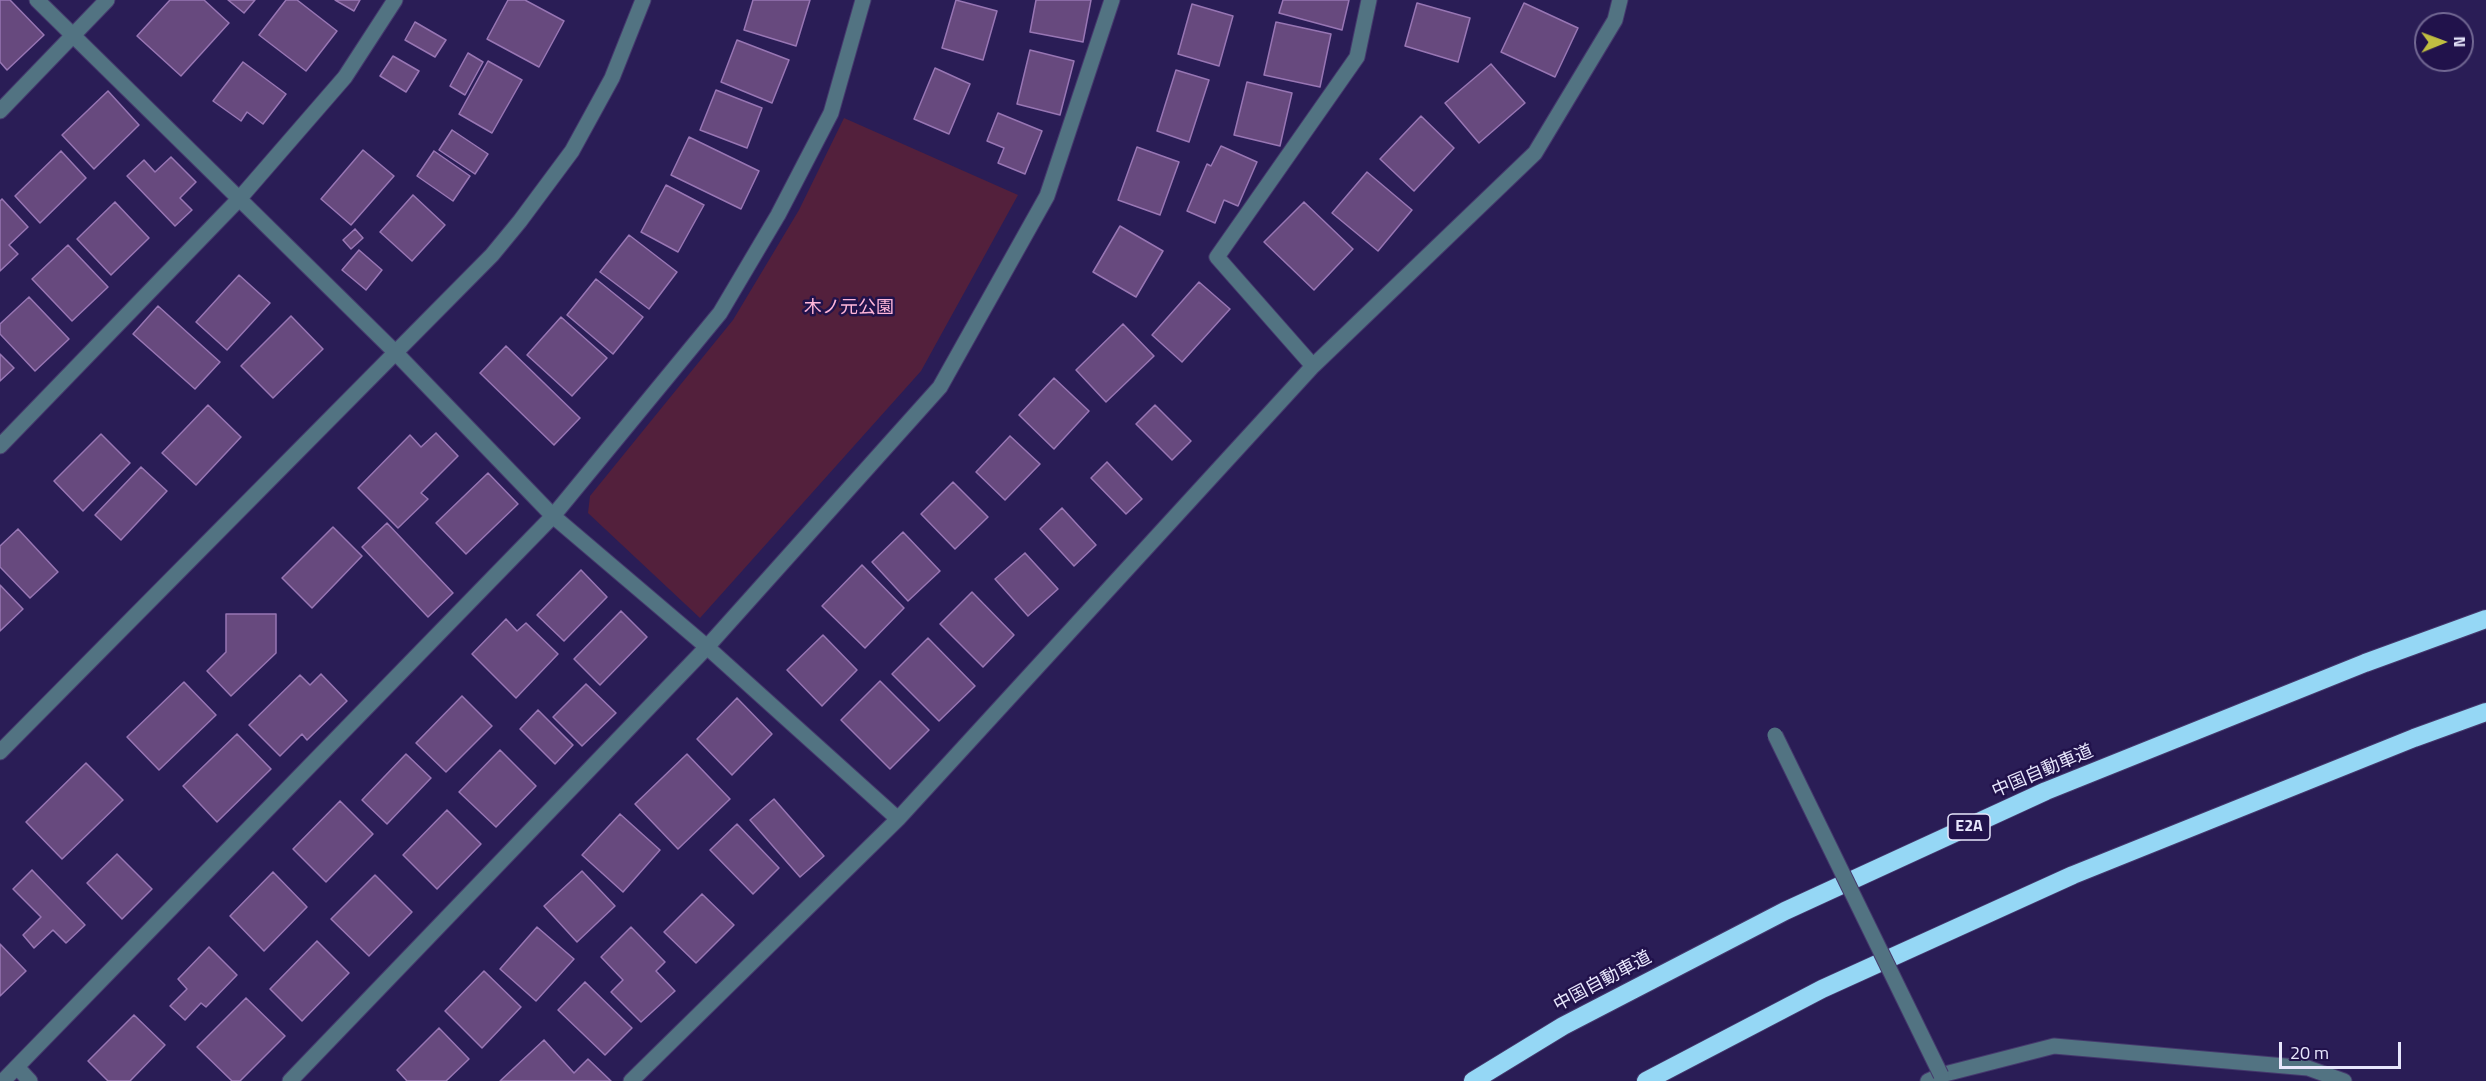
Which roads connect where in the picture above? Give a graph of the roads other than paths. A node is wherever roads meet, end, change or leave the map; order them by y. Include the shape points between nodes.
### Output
1 (37, 0) edge
2 (107, 0) edge
3 (395, 0) edge
4 (643, 0) edge
5 (863, 0) edge
6 (1112, 0) edge
7 (1369, 0) edge
8 (1620, 0) edge
9 (73, 36) junction
10 (0, 111) edge
11 (240, 198) junction
12 (394, 351) junction
13 (1313, 366) junction
14 (0, 446) edge
15 (553, 516) junction
16 (2486, 619) edge
17 (707, 647) junction
18 (2486, 712) edge
19 (1775, 735) dead end
20 (0, 752) edge
21 (898, 819) junction
22 (17, 1067) junction
23 (1934, 1078) edge
24 (3, 1081) edge
25 (30, 1081) edge
26 (291, 1081) edge
27 (631, 1081) edge
28 (1473, 1081) edge
29 (1646, 1081) edge
30 (2344, 1081) edge

1 - 9 street
2 - 9 street
3 - 11 street via 345,76
4 - 12 street via 612,78 572,151 492,255
5 - 15 street via 831,113 778,215 720,313
6 - 17 street via 1047,196 940,387
7 - 13 street via 1357,57 1217,257
8 - 13 street via 1615,20 1535,153
9 - 10 street
9 - 11 street
11 - 12 street
11 - 14 street
12 - 15 street
12 - 20 street
13 - 21 street
15 - 17 street
15 - 22 street
16 - 28 highway, 中国自動車道 / E2A via 2365,663 2046,791 1785,911 1563,1026
17 - 21 street
17 - 26 street
18 - 29 highway via 2073,875 1822,989
19 - 23 street, bridge
21 - 27 street
22 - 24 street
22 - 25 street
23 - 30 street via 2054,1046 2308,1068

